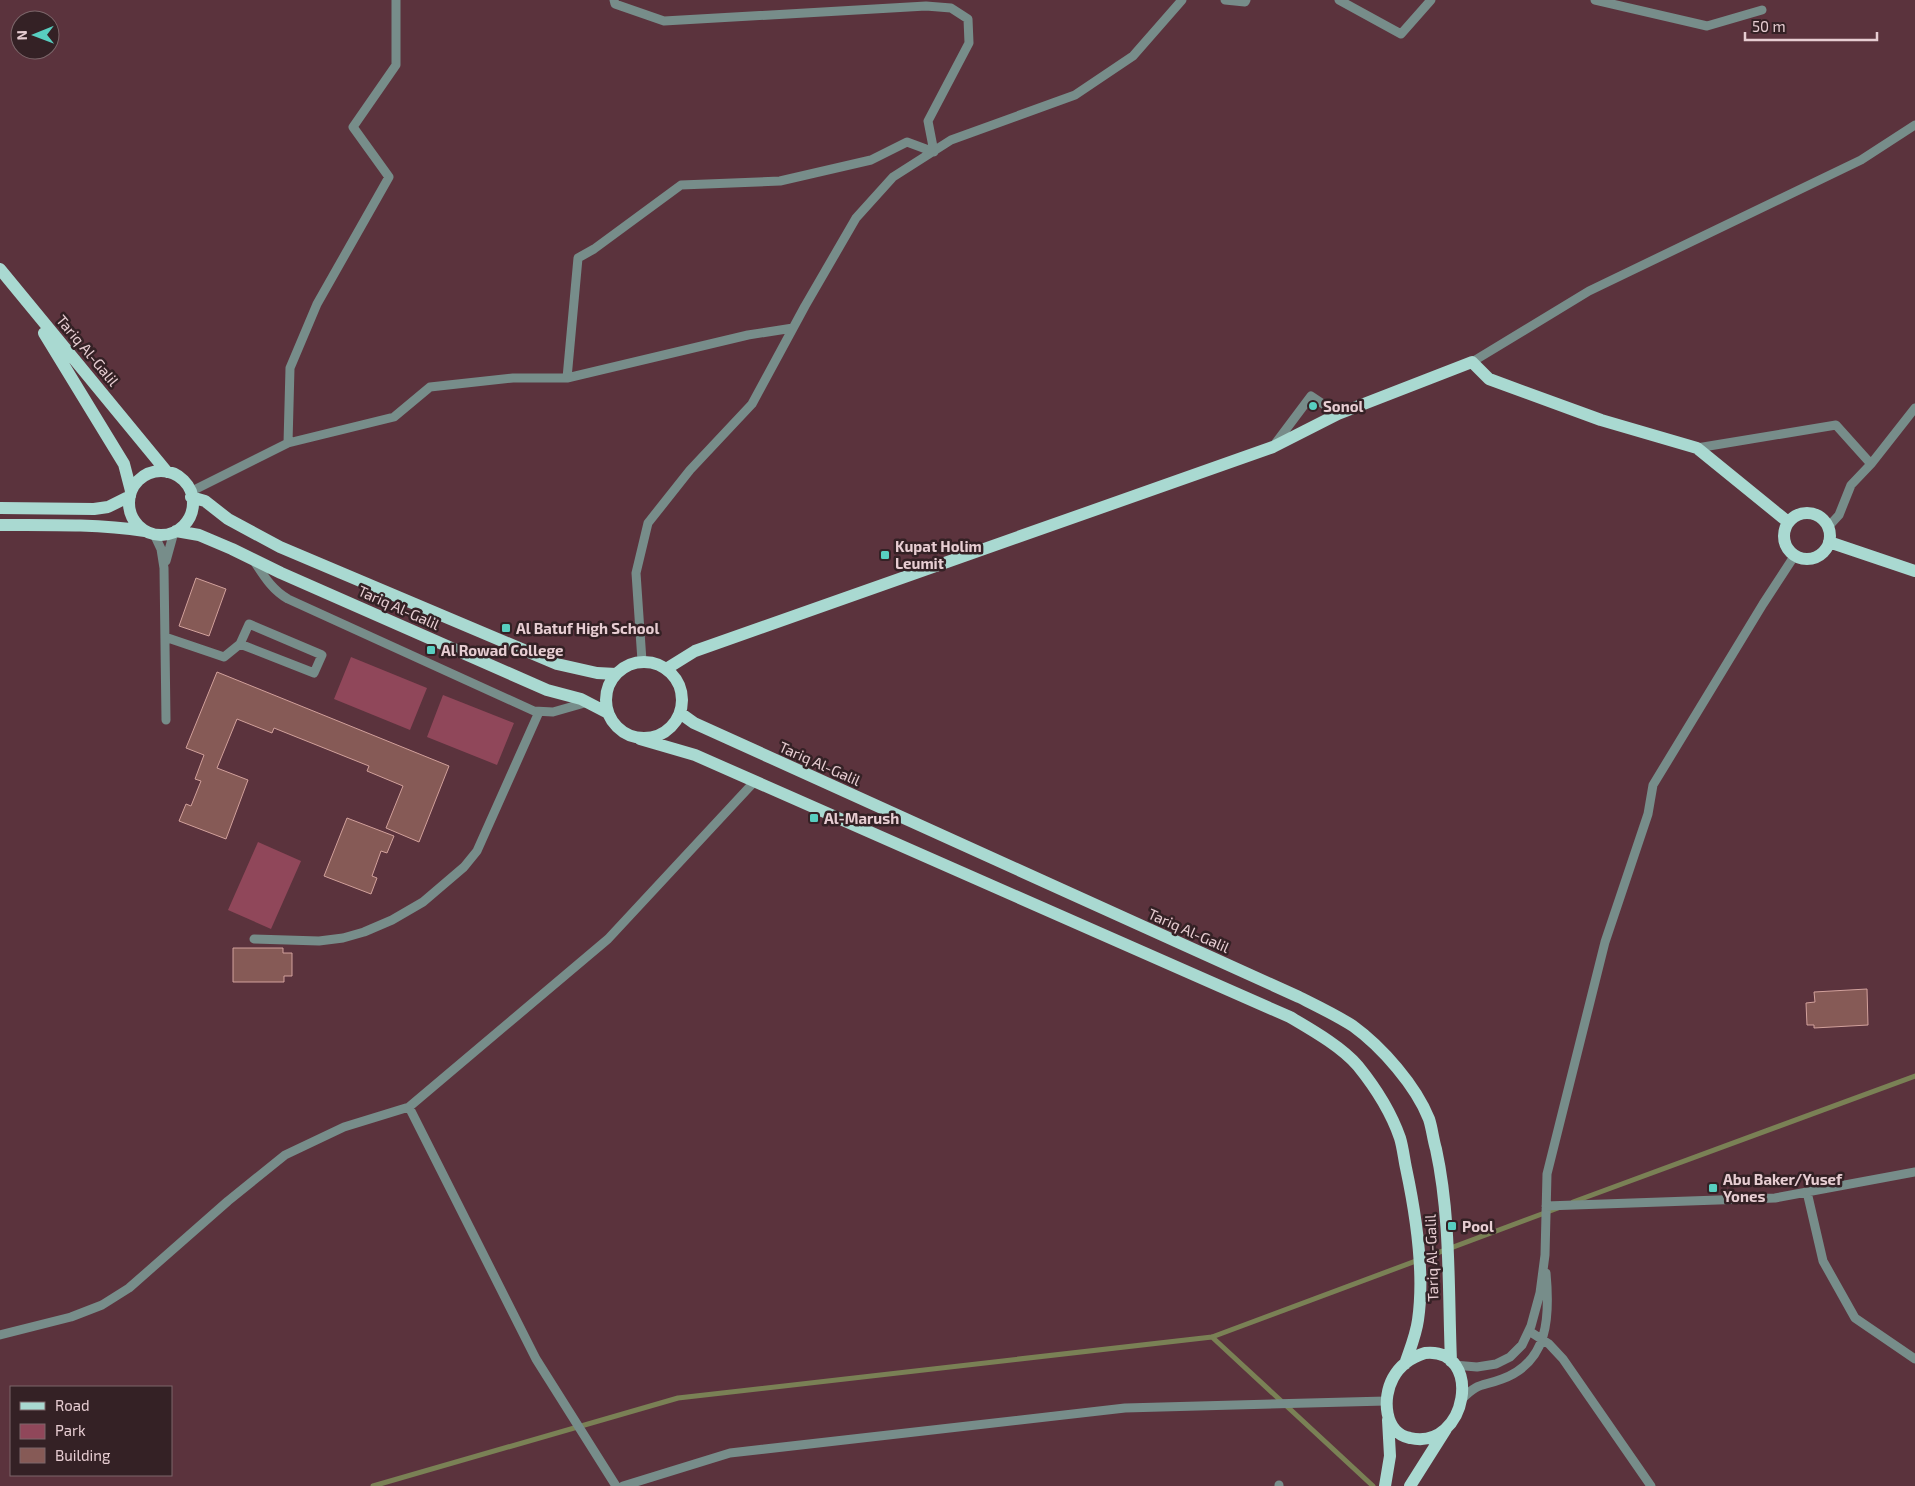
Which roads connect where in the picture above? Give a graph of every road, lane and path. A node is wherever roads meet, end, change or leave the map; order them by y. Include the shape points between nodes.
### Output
1 (396, 0) edge
2 (614, 0) edge
3 (1182, 0) edge
4 (1225, 0) edge
5 (1246, 0) edge
6 (1339, 0) edge
7 (1431, 0) edge
8 (1595, 0) edge
9 (1762, 10) dead end
10 (1915, 125) edge
11 (934, 152) junction
12 (0, 269) edge
13 (22, 297) junction
14 (793, 328) junction
15 (1472, 362) junction
16 (567, 378) junction
17 (1915, 408) edge
18 (1338, 414) junction
19 (288, 443) junction
20 (1273, 447) junction
21 (1697, 448) junction
22 (1871, 464) junction
23 (167, 472) junction
24 (131, 493) junction
25 (191, 494) junction
26 (0, 508) edge
27 (1788, 522) junction
28 (0, 525) edge
29 (1828, 527) junction
30 (175, 532) junction
31 (149, 533) junction
32 (1829, 542) junction
33 (1795, 555) junction
34 (253, 559) junction
35 (164, 568) junction
36 (1915, 571) edge
37 (165, 637) junction
38 (240, 644) junction
39 (642, 662) junction
40 (666, 668) junction
41 (616, 674) junction
42 (588, 702) junction
43 (539, 712) junction
44 (608, 713) junction
45 (680, 713) junction
46 (166, 720) dead end
47 (640, 739) junction
48 (755, 781) junction
49 (254, 939) dead end
50 (410, 1107) junction
51 (1915, 1172) edge
52 (1808, 1192) junction
53 (1546, 1206) junction
54 (1545, 1255) junction
55 (1529, 1332) junction
56 (0, 1335) edge
57 (1542, 1338) junction
58 (1915, 1359) edge
59 (1453, 1363) junction
60 (1405, 1364) junction
61 (1462, 1399) junction
62 (1386, 1401) junction
63 (1388, 1417) junction
64 (1449, 1425) junction
65 (616, 1486) edge
66 (623, 1486) edge
67 (1385, 1486) edge
68 (1410, 1486) edge
69 (1651, 1486) edge

1 - 19 street via 396,65 353,127 388,177 316,304 290,368
2 - 11 street via 615,4 664,21 926,6 951,8 968,19 969,43 928,121
3 - 11 street via 1133,56 1075,96 951,140
4 - 5 street
6 - 7 street via 1400,34
8 - 9 street via 1707,26
10 - 15 street via 1861,160 1588,291
11 - 14 street via 893,178 856,218
11 - 16 street via 907,142 871,160 780,181 681,185 578,258
12 - 13 main road, Tariq Al-Galil
13 - 23 main road, Tariq Al-Galil
13 - 24 main road, Tariq Al-Galil via 124,464
14 - 16 street via 748,335
14 - 39 street via 752,404 690,470 648,523 636,572
15 - 18 main road
15 - 21 main road via 1489,379 1601,420
16 - 19 street via 513,378 430,387 394,417
17 - 22 street
18 - 20 main road
18 - 20 street via 1311,396
19 - 25 street
20 - 40 main road via 695,651
21 - 22 street via 1836,425
21 - 27 main road
22 - 29 street via 1851,485 1839,515
23 - 24 main road via 146,475
23 - 25 main road via 185,483
24 - 26 main road via 108,507 94,509
24 - 31 main road via 130,512 134,521
25 - 30 main road via 188,520
25 - 41 main road, Tariq Al-Galil via 280,547 557,664
27 - 29 main road via 1806,513 1819,516
27 - 33 main road via 1784,540
28 - 31 main road via 101,526
29 - 32 main road
30 - 31 main road via 160,536
30 - 34 main road, Tariq Al-Galil via 199,535
30 - 35 street
31 - 35 street via 161,549
32 - 33 main road via 1815,557
32 - 36 main road
33 - 53 street via 1652,785 1648,814 1605,942 1547,1174
34 - 42 main road, Tariq Al-Galil via 547,690
34 - 43 street via 272,587 288,599
35 - 37 street
37 - 38 street via 224,657
37 - 46 street
38 - 38 street via 314,673 322,655 249,624
39 - 40 main road
39 - 41 main road via 630,664
40 - 45 main road via 680,688
41 - 44 main road via 606,692
42 - 43 street via 553,712
42 - 44 main road, Tariq Al-Galil
43 - 49 street via 477,851 464,867 423,902 392,920 344,938 319,941
44 - 47 main road via 617,728
45 - 47 main road via 664,733
45 - 59 main road, Tariq Al-Galil via 694,724 1299,997 1353,1027 1380,1050 1409,1084 1429,1120 1442,1175 1446,1214
47 - 48 main road, Tariq Al-Galil via 695,754
48 - 50 street via 608,938
48 - 60 main road, Tariq Al-Galil via 1290,1017 1321,1036 1356,1064 1381,1099 1400,1138 1410,1185 1420,1281 1418,1319
50 - 56 street via 344,1127 285,1156 129,1288 102,1305
50 - 65 street via 536,1359
51 - 52 street
52 - 53 street via 1775,1198
52 - 58 street via 1823,1261 1855,1318
53 - 54 street
54 - 55 street via 1540,1293
54 - 57 street via 1548,1287
55 - 57 street
55 - 59 street via 1522,1346 1496,1364 1477,1367
57 - 61 street via 1535,1357 1525,1366 1500,1380 1481,1384
57 - 69 street via 1563,1359
59 - 60 main road via 1431,1352 1415,1356
59 - 61 main road via 1461,1380
60 - 62 main road via 1392,1379
61 - 64 main road
62 - 63 main road
62 - 66 street via 1125,1408 730,1452
63 - 64 main road via 1395,1430 1409,1438 1429,1438
63 - 67 main road via 1390,1456
64 - 68 main road

